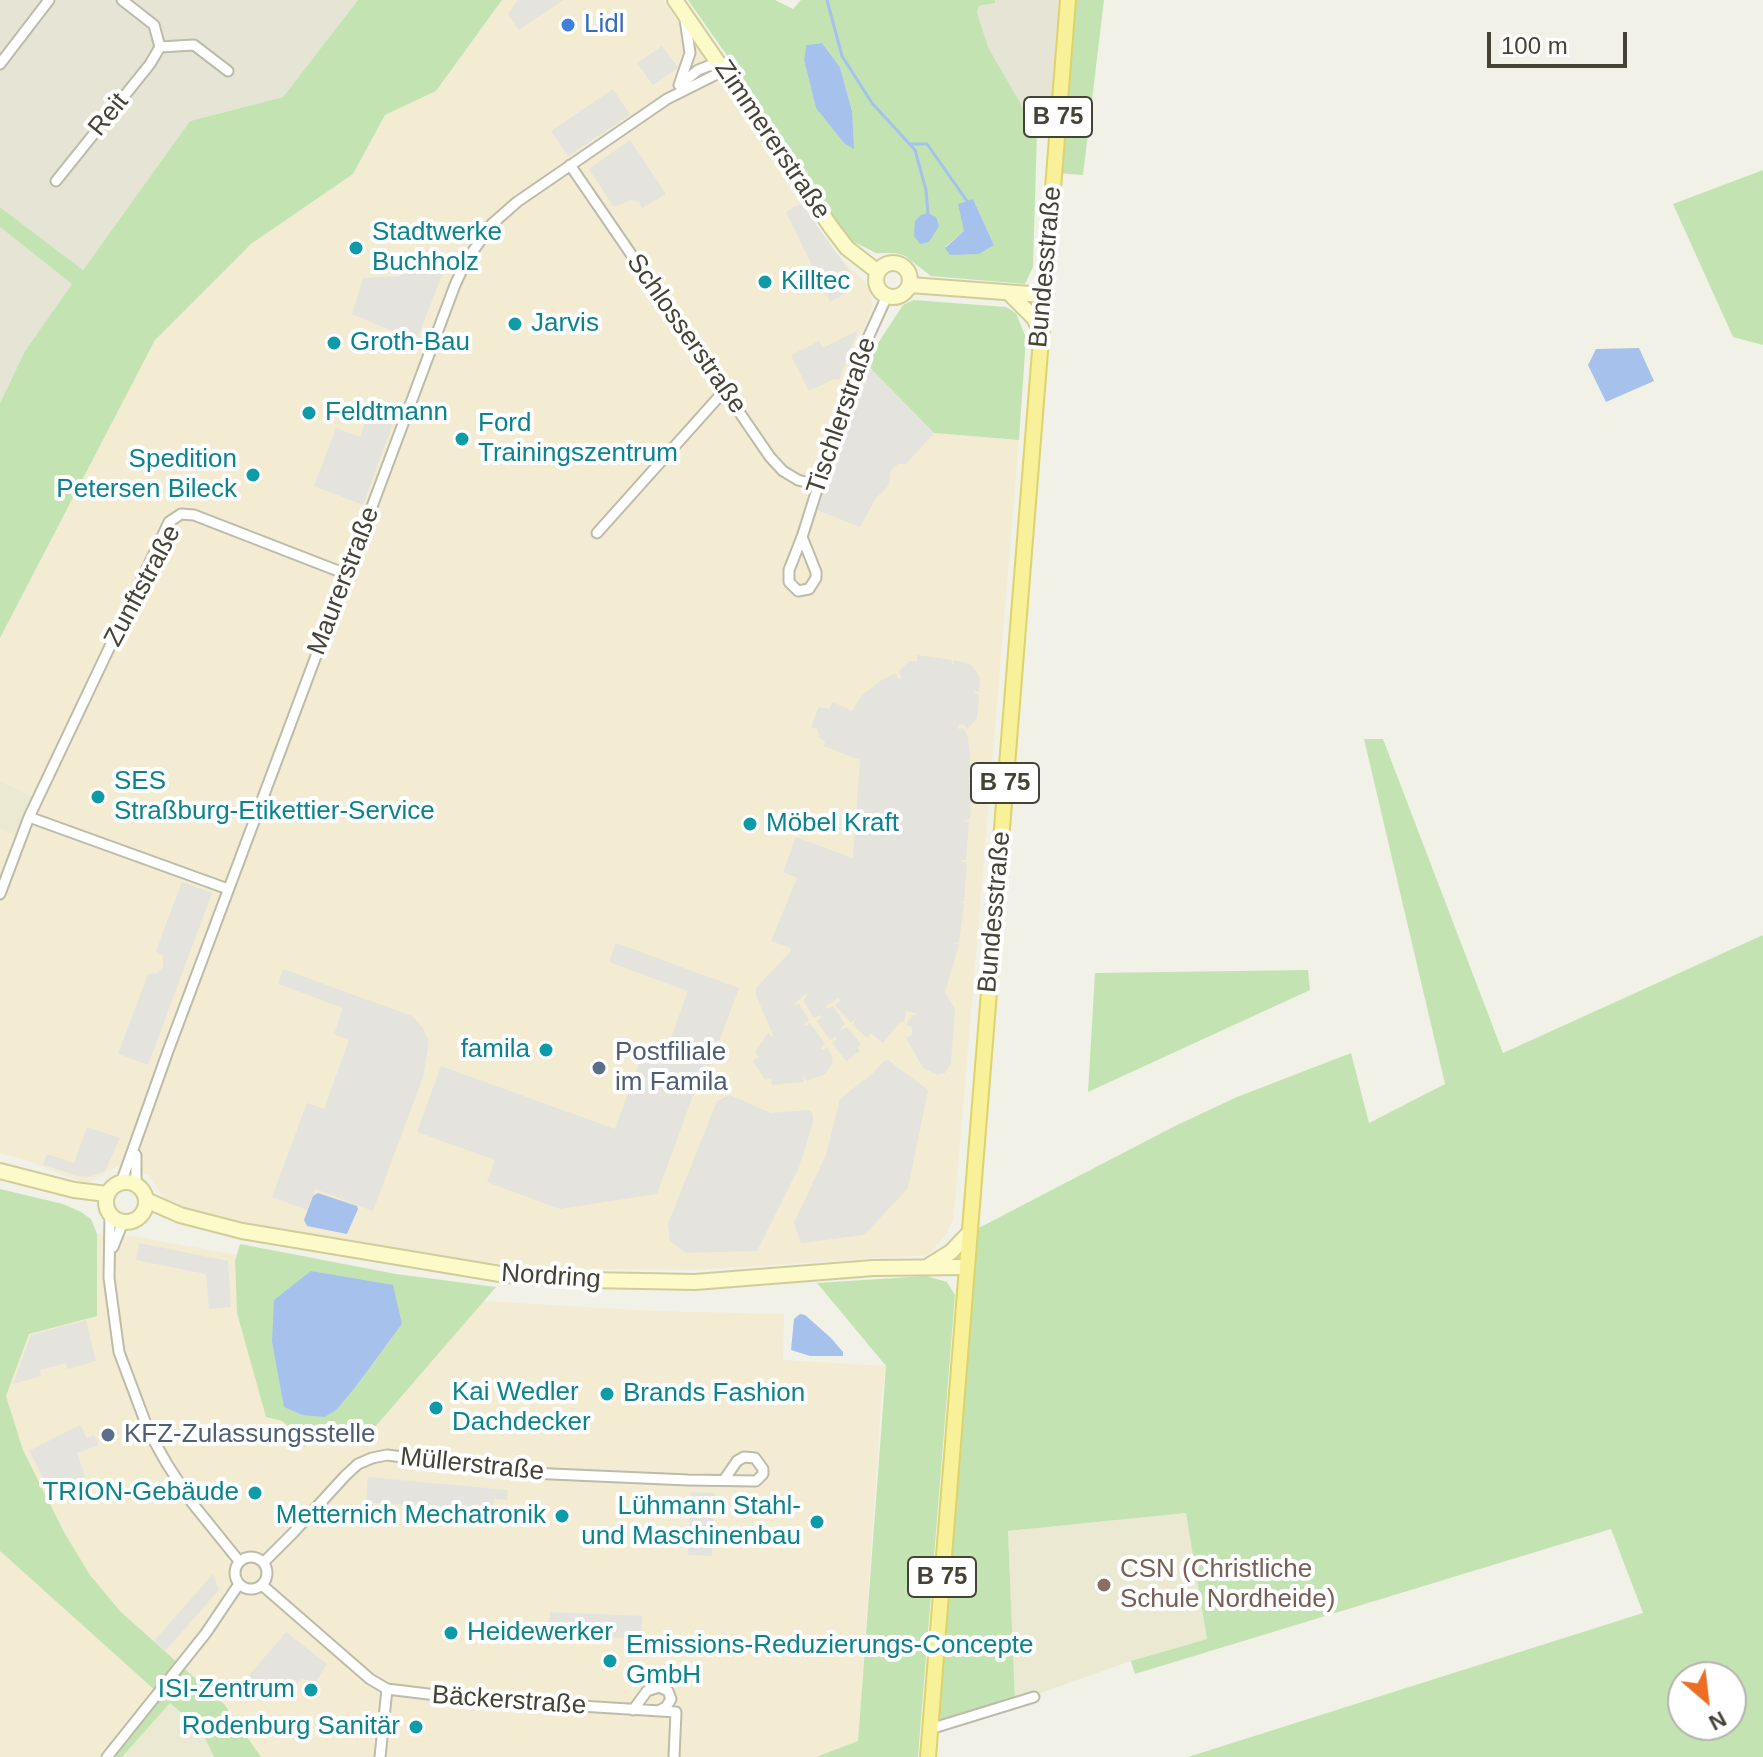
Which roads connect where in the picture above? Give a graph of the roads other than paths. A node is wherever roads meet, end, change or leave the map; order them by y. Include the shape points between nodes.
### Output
1 (49, 0) edge
2 (122, 0) edge
3 (1068, 0) edge
4 (679, 6) edge
5 (160, 47) junction
6 (1, 60) edge
7 (722, 66) junction
8 (228, 71) dead end
9 (679, 85) junction
10 (667, 99) junction
11 (570, 165) junction
12 (56, 181) dead end
13 (878, 272) junction
14 (910, 285) junction
15 (1009, 293) junction
16 (1044, 295) junction
17 (887, 296) junction
18 (1041, 332) junction
19 (724, 391) junction
20 (817, 485) junction
21 (597, 533) dead end
22 (802, 537) junction
23 (346, 574) junction
24 (29, 817) junction
25 (228, 889) junction
26 (0, 894) edge
27 (0, 1171) edge
28 (128, 1184) junction
29 (146, 1200) junction
30 (112, 1209) junction
31 (141, 1215) junction
32 (180, 1215) junction
33 (969, 1233) junction
34 (926, 1267) junction
35 (965, 1273) junction
36 (724, 1480) dead end
37 (239, 1561) junction
38 (264, 1562) junction
39 (239, 1584) junction
40 (262, 1585) junction
41 (387, 1689) junction
42 (1034, 1697) dead end
43 (633, 1710) junction
44 (656, 1712) junction
45 (930, 1729) junction
46 (107, 1757) edge
47 (380, 1757) edge
48 (674, 1757) edge
49 (928, 1757) edge

1 - 6 street
2 - 5 street via 154,25
3 - 16 main road, Bundesstraße / B 75
4 - 7 street, Zimmererstraße
4 - 9 street, Maurerstraße via 690,53
5 - 8 street via 194,45
5 - 12 street, Reit
7 - 9 street, Maurerstraße via 698,70
7 - 10 street, Maurerstraße
7 - 13 street, Zimmererstraße via 831,227 847,248
9 - 10 street, Maurerstraße
10 - 11 street, Maurerstraße
11 - 19 street, Schlosserstraße
11 - 23 street, Maurerstraße via 504,213 466,261
13 - 14 street via 899,263 909,272
13 - 17 street via 877,286
14 - 15 street
14 - 17 street via 901,295
15 - 16 street
15 - 18 street
16 - 18 main road, Bundesstraße / B 75
17 - 20 street, Tischlerstraße via 858,360
18 - 33 main road, Bundesstraße / B 75
19 - 20 street, Schlosserstraße via 783,471
19 - 21 street
20 - 22 street, Tischlerstraße
22 - 22 street, Tischlerstraße via 788,577 798,591 809,589 816,578
23 - 24 street, Zunftstraße via 194,515 181,514 169,522
23 - 25 street, Maurerstraße
24 - 25 street
24 - 26 street, Zunftstraße
25 - 28 street, Maurerstraße via 154,1088
27 - 30 street via 74,1190
28 - 29 street
28 - 30 street
29 - 31 street
29 - 32 street, Nordring
30 - 31 street, Nordring via 136,1220
30 - 37 street via 109,1278 119,1352 149,1432 193,1504
31 - 32 street, Nordring
32 - 34 street, Nordring via 242,1231 533,1277 723,1281
33 - 34 street
33 - 35 main road, Bundesstraße / B 75
34 - 35 street, Nordring
35 - 45 main road, Bundesstraße / B 75
36 - 38 street, Müllerstraße via 529,1473 387,1455 358,1464
37 - 38 street via 251,1556
37 - 39 street via 234,1573
38 - 40 street via 268,1574
39 - 40 street via 251,1589
39 - 46 street
40 - 41 street, Bäckerstraße
41 - 43 street, Bäckerstraße
41 - 47 street
42 - 45 street
43 - 44 street, Bäckerstraße
43 - 44 street via 647,1691 665,1688 671,1699
44 - 48 street, Bäckerstraße via 676,1712
45 - 49 main road, B 75

